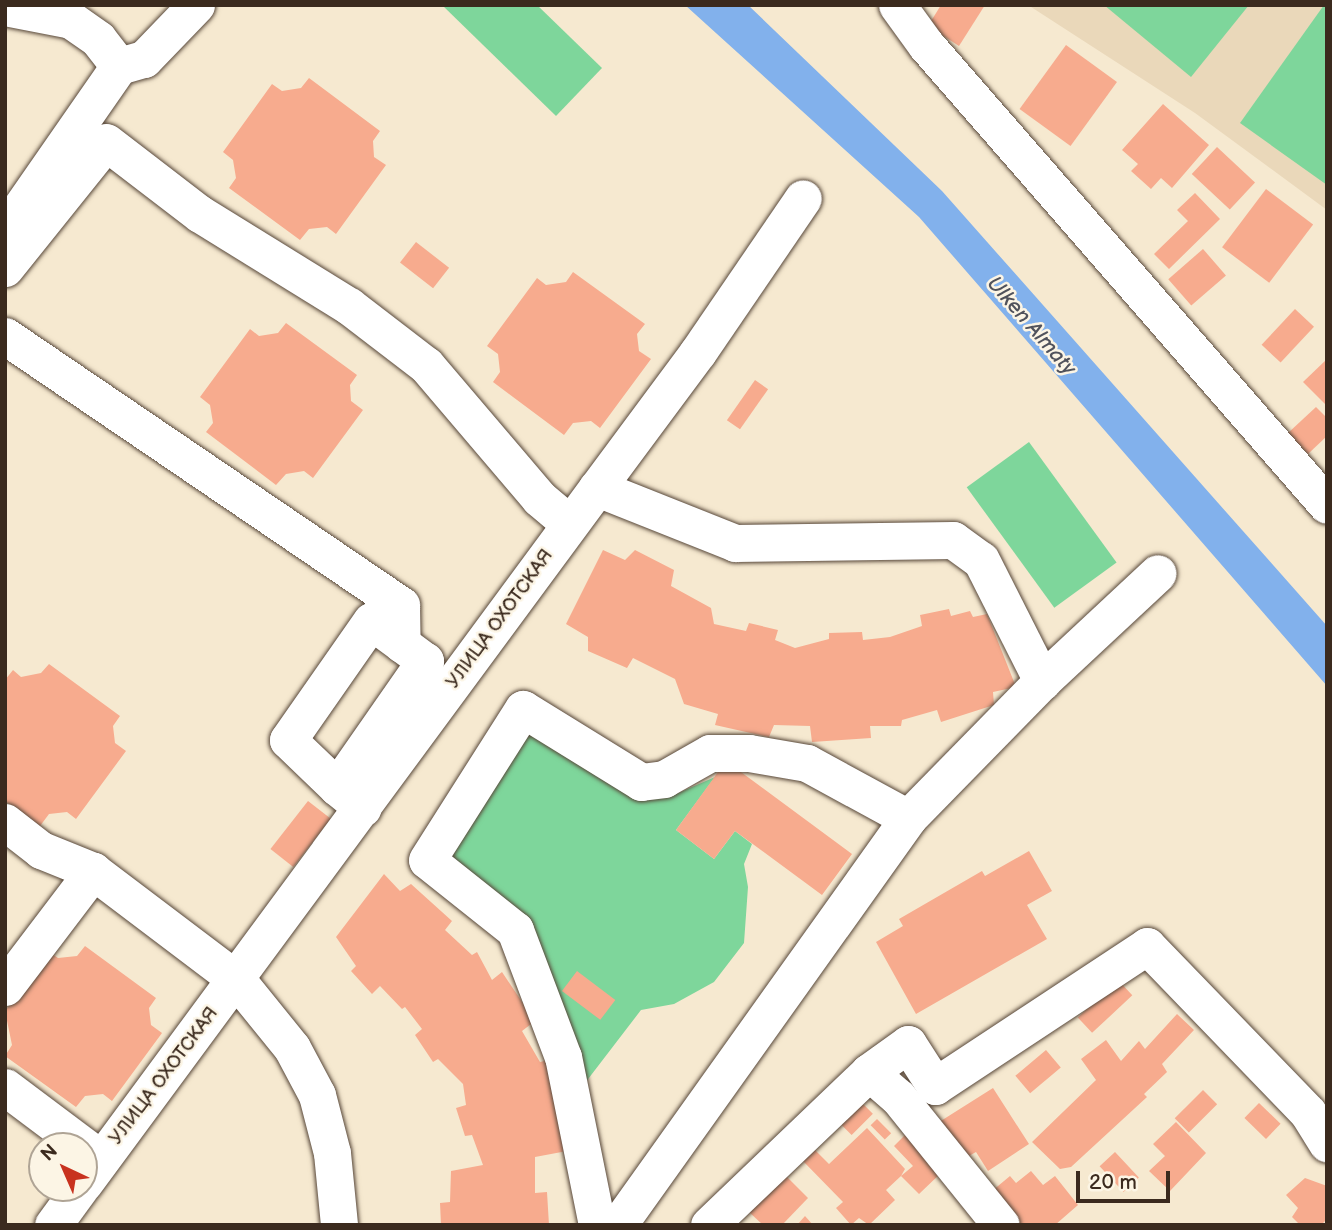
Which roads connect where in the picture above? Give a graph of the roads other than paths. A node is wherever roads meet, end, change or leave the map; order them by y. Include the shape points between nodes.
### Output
1 (196, 5) edge
2 (897, 5) edge
3 (5, 7) edge
4 (119, 66) junction
5 (803, 198) dead end
6 (5, 230) edge
7 (5, 268) edge
8 (5, 336) edge
9 (597, 488) junction
10 (1327, 505) edge
11 (570, 524) junction
12 (1158, 573) dead end
13 (402, 644) junction
14 (1042, 681) junction
15 (350, 797) junction
16 (908, 818) junction
17 (5, 822) edge
18 (93, 871) junction
19 (237, 979) junction
20 (5, 987) edge
21 (869, 1072) junction
22 (5, 1087) edge
23 (52, 1132) edge
24 (1327, 1144) edge
25 (98, 1164) edge
26 (70, 1202) edge
27 (53, 1225) edge
28 (339, 1225) edge
29 (597, 1225) edge
30 (618, 1225) edge
31 (709, 1225) edge
32 (1001, 1225) edge

1 - 4 street via 184,23 144,59
2 - 10 street via 926,45
3 - 4 street via 71,20 98,39
4 - 6 street
5 - 9 street, УЛИЦА ОХОТСКАЯ via 698,352
7 - 11 street via 106,142 200,214 349,306 426,365 539,498
8 - 13 street via 401,605
9 - 11 street, УЛИЦА ОХОТСКАЯ
9 - 14 street via 735,543 961,543 981,560
11 - 15 street, УЛИЦА ОХОТСКАЯ
12 - 14 street
13 - 15 street via 425,661
13 - 15 street via 371,621 288,740
14 - 16 street
15 - 19 street, УЛИЦА ОХОТСКАЯ
16 - 29 street via 807,763 749,753 709,753 664,779 641,782 523,709 427,860 515,930 563,1057
16 - 30 street
17 - 18 street via 41,850
18 - 19 street
18 - 20 street
19 - 25 street, УЛИЦА ОХОТСКАЯ
19 - 28 street via 292,1048 317,1095 332,1153
21 - 24 street via 908,1044 935,1086 1147,947 1308,1113
21 - 31 street
21 - 32 street via 898,1097
22 - 23 street
26 - 27 street

